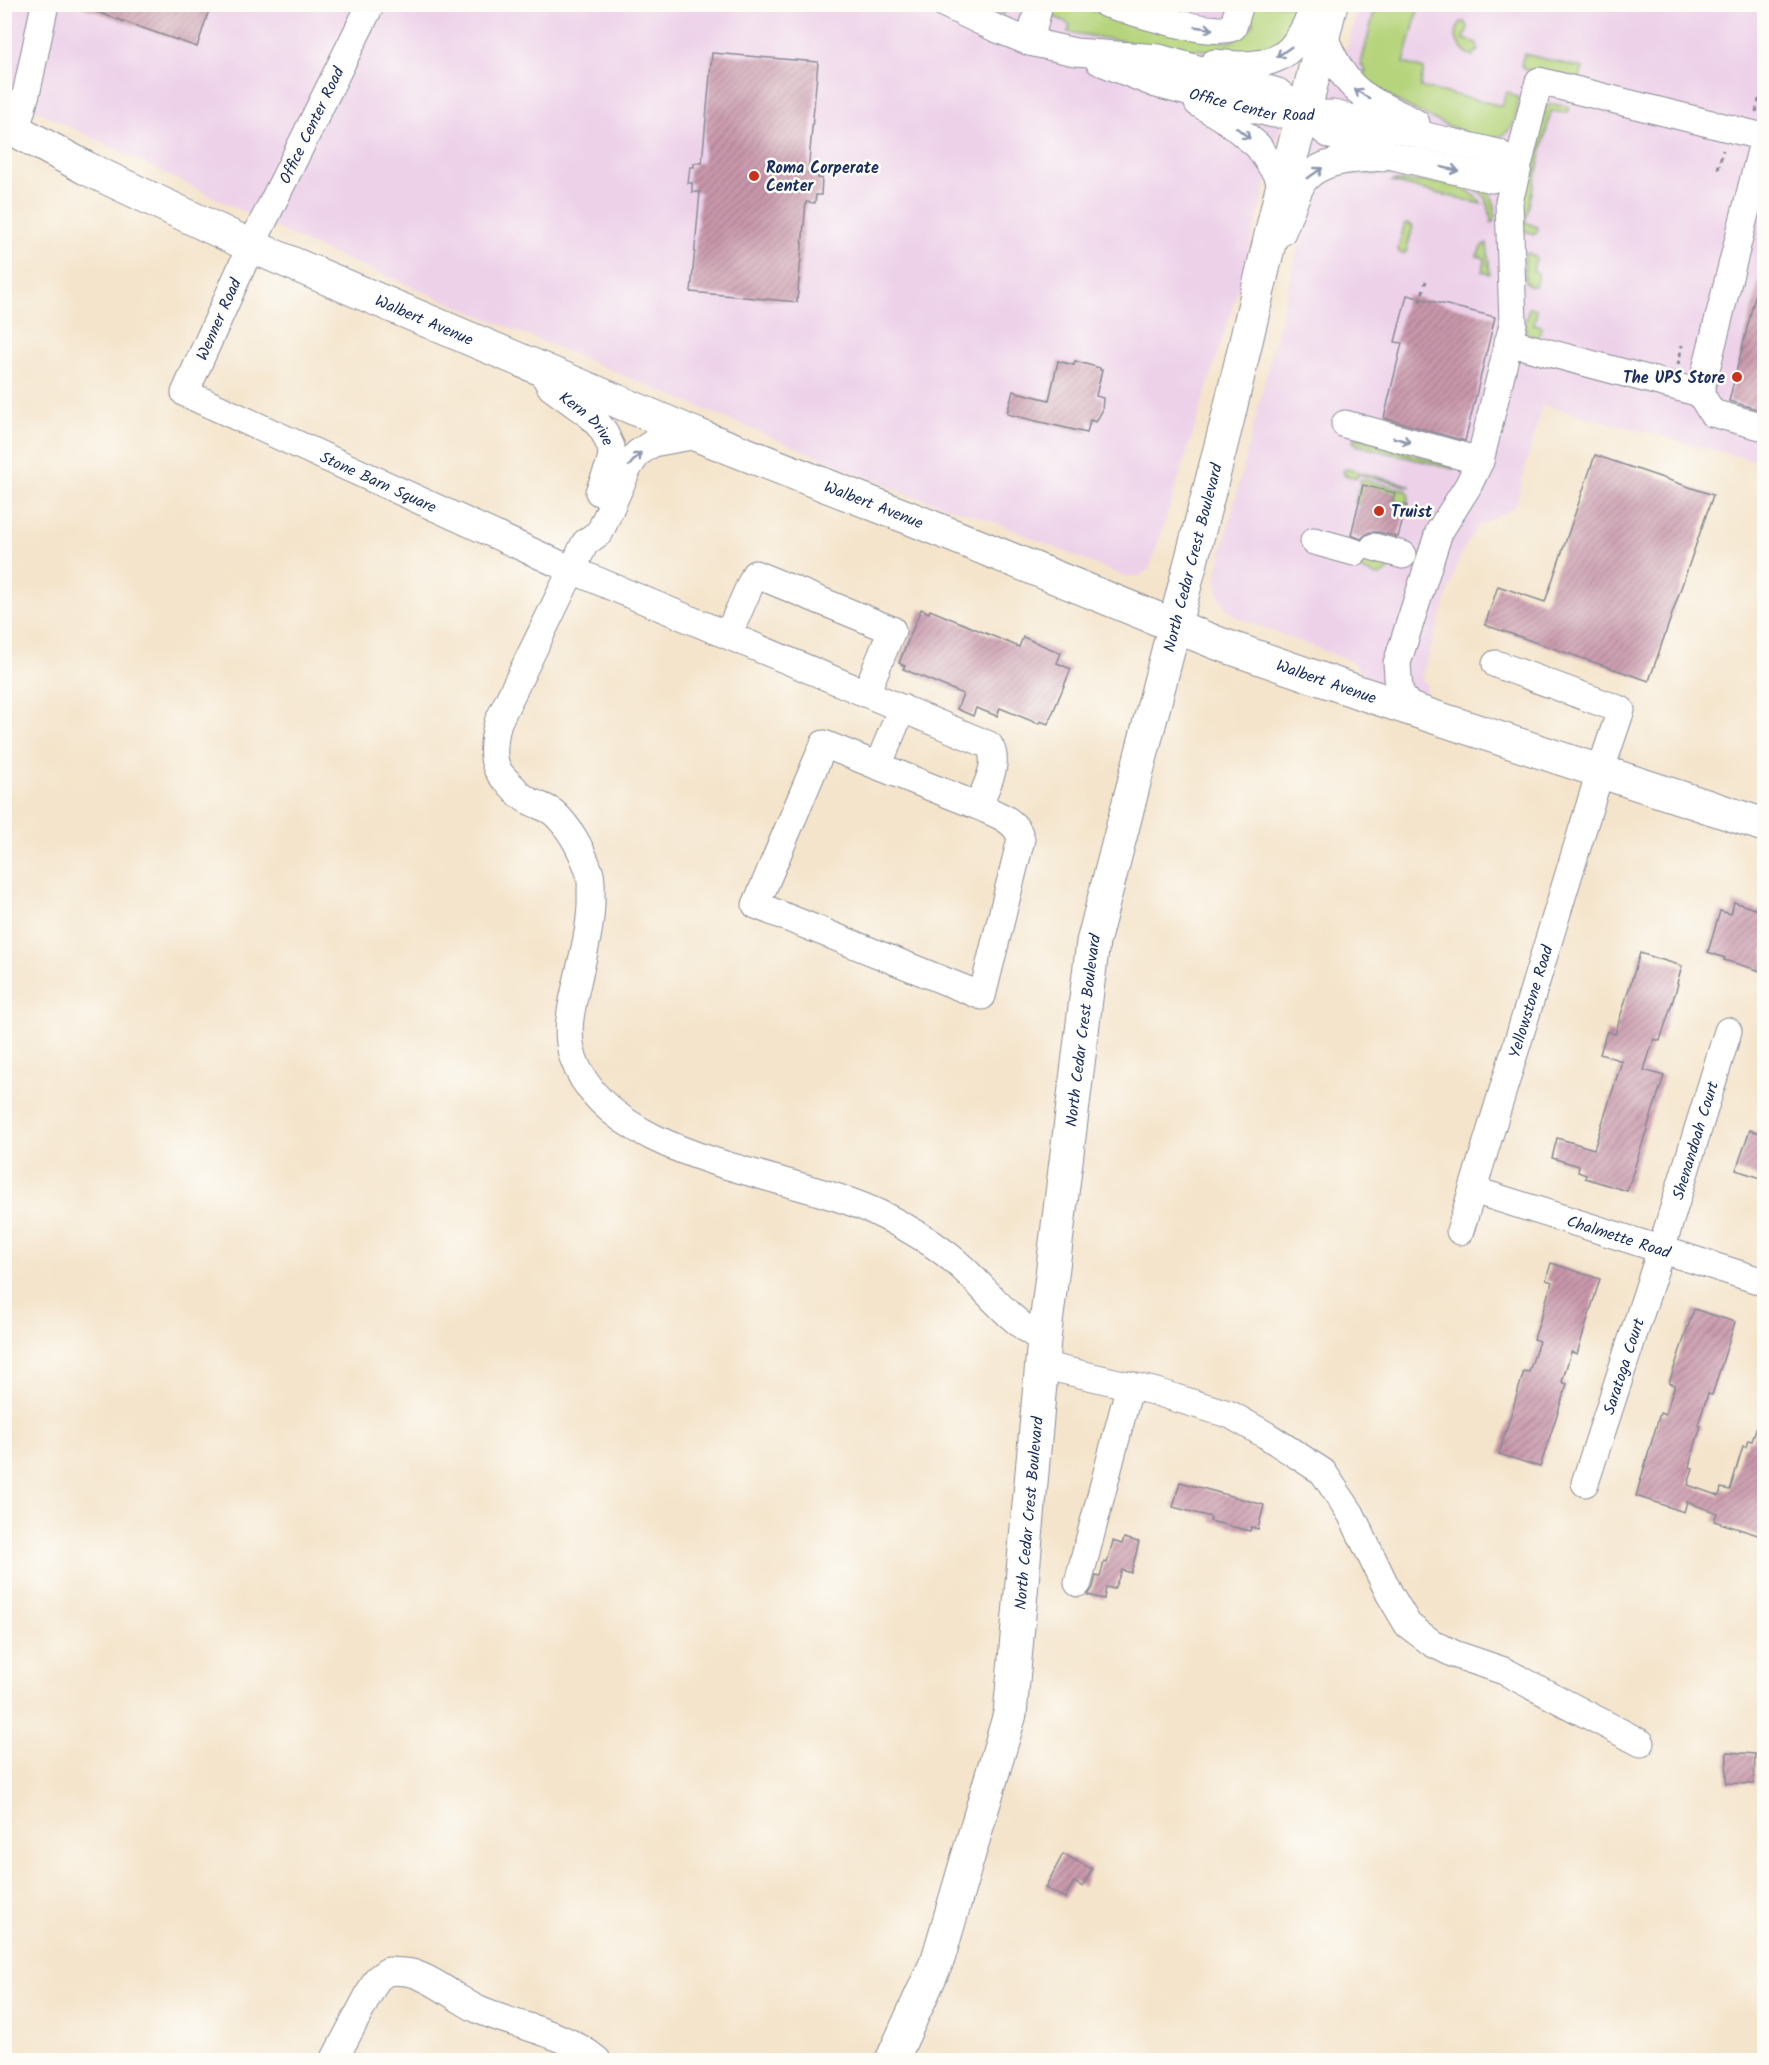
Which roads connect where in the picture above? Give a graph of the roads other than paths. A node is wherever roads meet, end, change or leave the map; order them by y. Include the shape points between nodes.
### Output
1 (45, 4) edge
2 (371, 4) edge
3 (945, 4) edge
4 (1040, 4) edge
5 (1106, 4) edge
6 (1240, 4) edge
7 (1323, 14) edge
8 (1030, 42) junction
9 (1157, 71) junction
10 (1304, 113) junction
11 (10, 127) edge
12 (1764, 137) edge
13 (1451, 141) junction
14 (1393, 156) junction
15 (1517, 171) junction
16 (1283, 184) junction
17 (251, 246) junction
18 (1262, 280) junction
19 (1508, 342) junction
20 (539, 368) junction
21 (185, 393) joint
22 (1700, 393) junction
23 (1345, 424) dead end
24 (1764, 427) edge
25 (697, 435) junction
26 (1480, 461) junction
27 (1316, 537) dead end
28 (585, 543) junction
29 (1402, 560) dead end
30 (573, 570) junction
31 (1175, 626) junction
32 (728, 635) junction
33 (1397, 663) junction
34 (1496, 664) dead end
35 (1358, 692) junction
36 (866, 693) junction
37 (902, 708) junction
38 (1416, 711) junction
39 (878, 766) junction
40 (1600, 772) junction
41 (978, 806) junction
42 (1764, 825) edge
43 (1728, 1031) dead end
44 (1473, 1190) junction
45 (1460, 1231) dead end
46 (1661, 1250) junction
47 (1764, 1282) edge
48 (1043, 1353) junction
49 (1130, 1385) junction
50 (1585, 1483) dead end
51 (1078, 1582) dead end
52 (1641, 1743) dead end
53 (334, 2061) edge
54 (597, 2061) edge
55 (892, 2061) edge

1 - 11 street via 27,90
2 - 17 street, Office Center Road
3 - 8 street, Office Center Road
4 - 8 street
5 -> 6 street via 1222,31 1233,27
7 -> 9 street via 1290,50 1274,59 1255,64
7 - 10 main road, North Cedar Crest Boulevard
13 -> 7 street via 1356,91 1338,69
8 - 9 street, Office Center Road
9 - 10 street, Office Center Road via 1273,114
9 -> 16 street via 1258,146
10 - 13 street, Office Center Road via 1333,114
10 - 14 street via 1328,134
10 - 16 main road, North Cedar Crest Boulevard
11 - 17 main road, Walbert Avenue via 86,168
12 - 15 street via 1539,81
12 - 22 street
13 - 15 street via 1498,153
14 -> 15 street via 1492,178
18 -> 14 street via 1304,180 1335,162
15 - 19 street via 1509,202 1513,324
16 - 18 main road, North Cedar Crest Boulevard
17 - 20 main road, Walbert Avenue
17 - 21 street, Wenner Road
18 - 31 main road, North Cedar Crest Boulevard
19 - 22 street
19 - 26 street
20 - 25 main road, Walbert Avenue
20 - 28 street, Kern Drive via 551,387 591,416 611,447 609,467 584,524
21 - 30 street, Stone Barn Square
22 - 24 street via 1712,413
23 -> 26 street
28 -> 25 street, Kern Drive via 600,532 627,468 638,453 653,443
25 - 31 main road, Walbert Avenue
26 - 33 street via 1439,532
27 - 29 street
28 - 30 street, Kern Drive
30 - 32 street, Stone Barn Square
30 - 48 street, Kern Drive via 498,722 492,744 498,771 524,799 554,813 576,842 591,874 589,925 568,1034 582,1078 615,1114 683,1150 851,1202 918,1235 955,1261 1027,1331
31 - 35 main road, Walbert Avenue
31 - 48 main road, North Cedar Crest Boulevard via 1093,942
32 - 36 street, Stone Barn Square
32 - 36 street via 755,574 892,630
33 - 35 street
33 - 38 street via 1399,690
34 - 40 street, Yellowstone Road via 1621,710
35 - 38 main road, Walbert Avenue
36 - 37 street, Stone Barn Square
37 - 39 street
37 - 41 street, Stone Barn Square via 989,745 994,752 993,768
38 - 40 main road, Walbert Avenue
39 - 41 street
39 - 41 street via 824,744 756,905 982,996 1021,839 1011,821
40 - 42 main road, Walbert Avenue
40 - 44 street, Yellowstone Road
43 - 46 street, Shenandoah Court
44 - 45 street, Yellowstone Road
44 - 46 street, Chalmette Road
46 - 47 street, Chalmette Road
46 - 50 street, Saratoga Court
48 - 49 street, Kern Drive
48 - 55 main road, North Cedar Crest Boulevard via 1010,1714 938,1959
49 - 51 street
49 - 52 street, Kern Drive via 1231,1415 1323,1472 1351,1514 1408,1625 1432,1643 1504,1671
53 - 54 street via 377,1979 388,1971 428,1979 478,2010 584,2049

